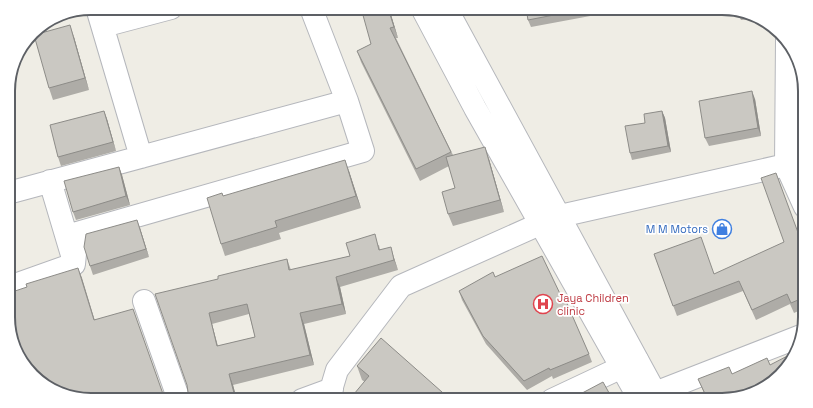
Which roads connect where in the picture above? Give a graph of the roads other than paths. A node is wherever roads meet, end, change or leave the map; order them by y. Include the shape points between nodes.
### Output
1 (116, 15) edge
2 (314, 15) edge
3 (426, 15) edge
4 (450, 15) edge
5 (100, 17) edge
6 (787, 52) edge
7 (347, 101) junction
8 (141, 157) junction
9 (786, 165) junction
10 (50, 181) junction
11 (15, 191) edge
12 (798, 192) edge
13 (551, 220) junction
14 (74, 264) junction
15 (15, 285) edge
16 (144, 301) dead end
17 (795, 339) edge
18 (630, 364) junction
19 (177, 393) edge
20 (331, 393) edge
21 (567, 393) edge
22 (649, 393) edge
23 (662, 393) edge

1 - 5 street
2 - 7 street
3 - 13 street via 475,108
4 - 13 street
5 - 8 street
6 - 9 street
7 - 8 street
7 - 14 street via 364,151 77,233
8 - 10 street
9 - 12 street
9 - 13 street
10 - 11 street
10 - 14 street
13 - 18 street
13 - 20 street via 401,286 337,370
14 - 15 street
16 - 19 street
17 - 23 street
18 - 21 street
18 - 22 street

